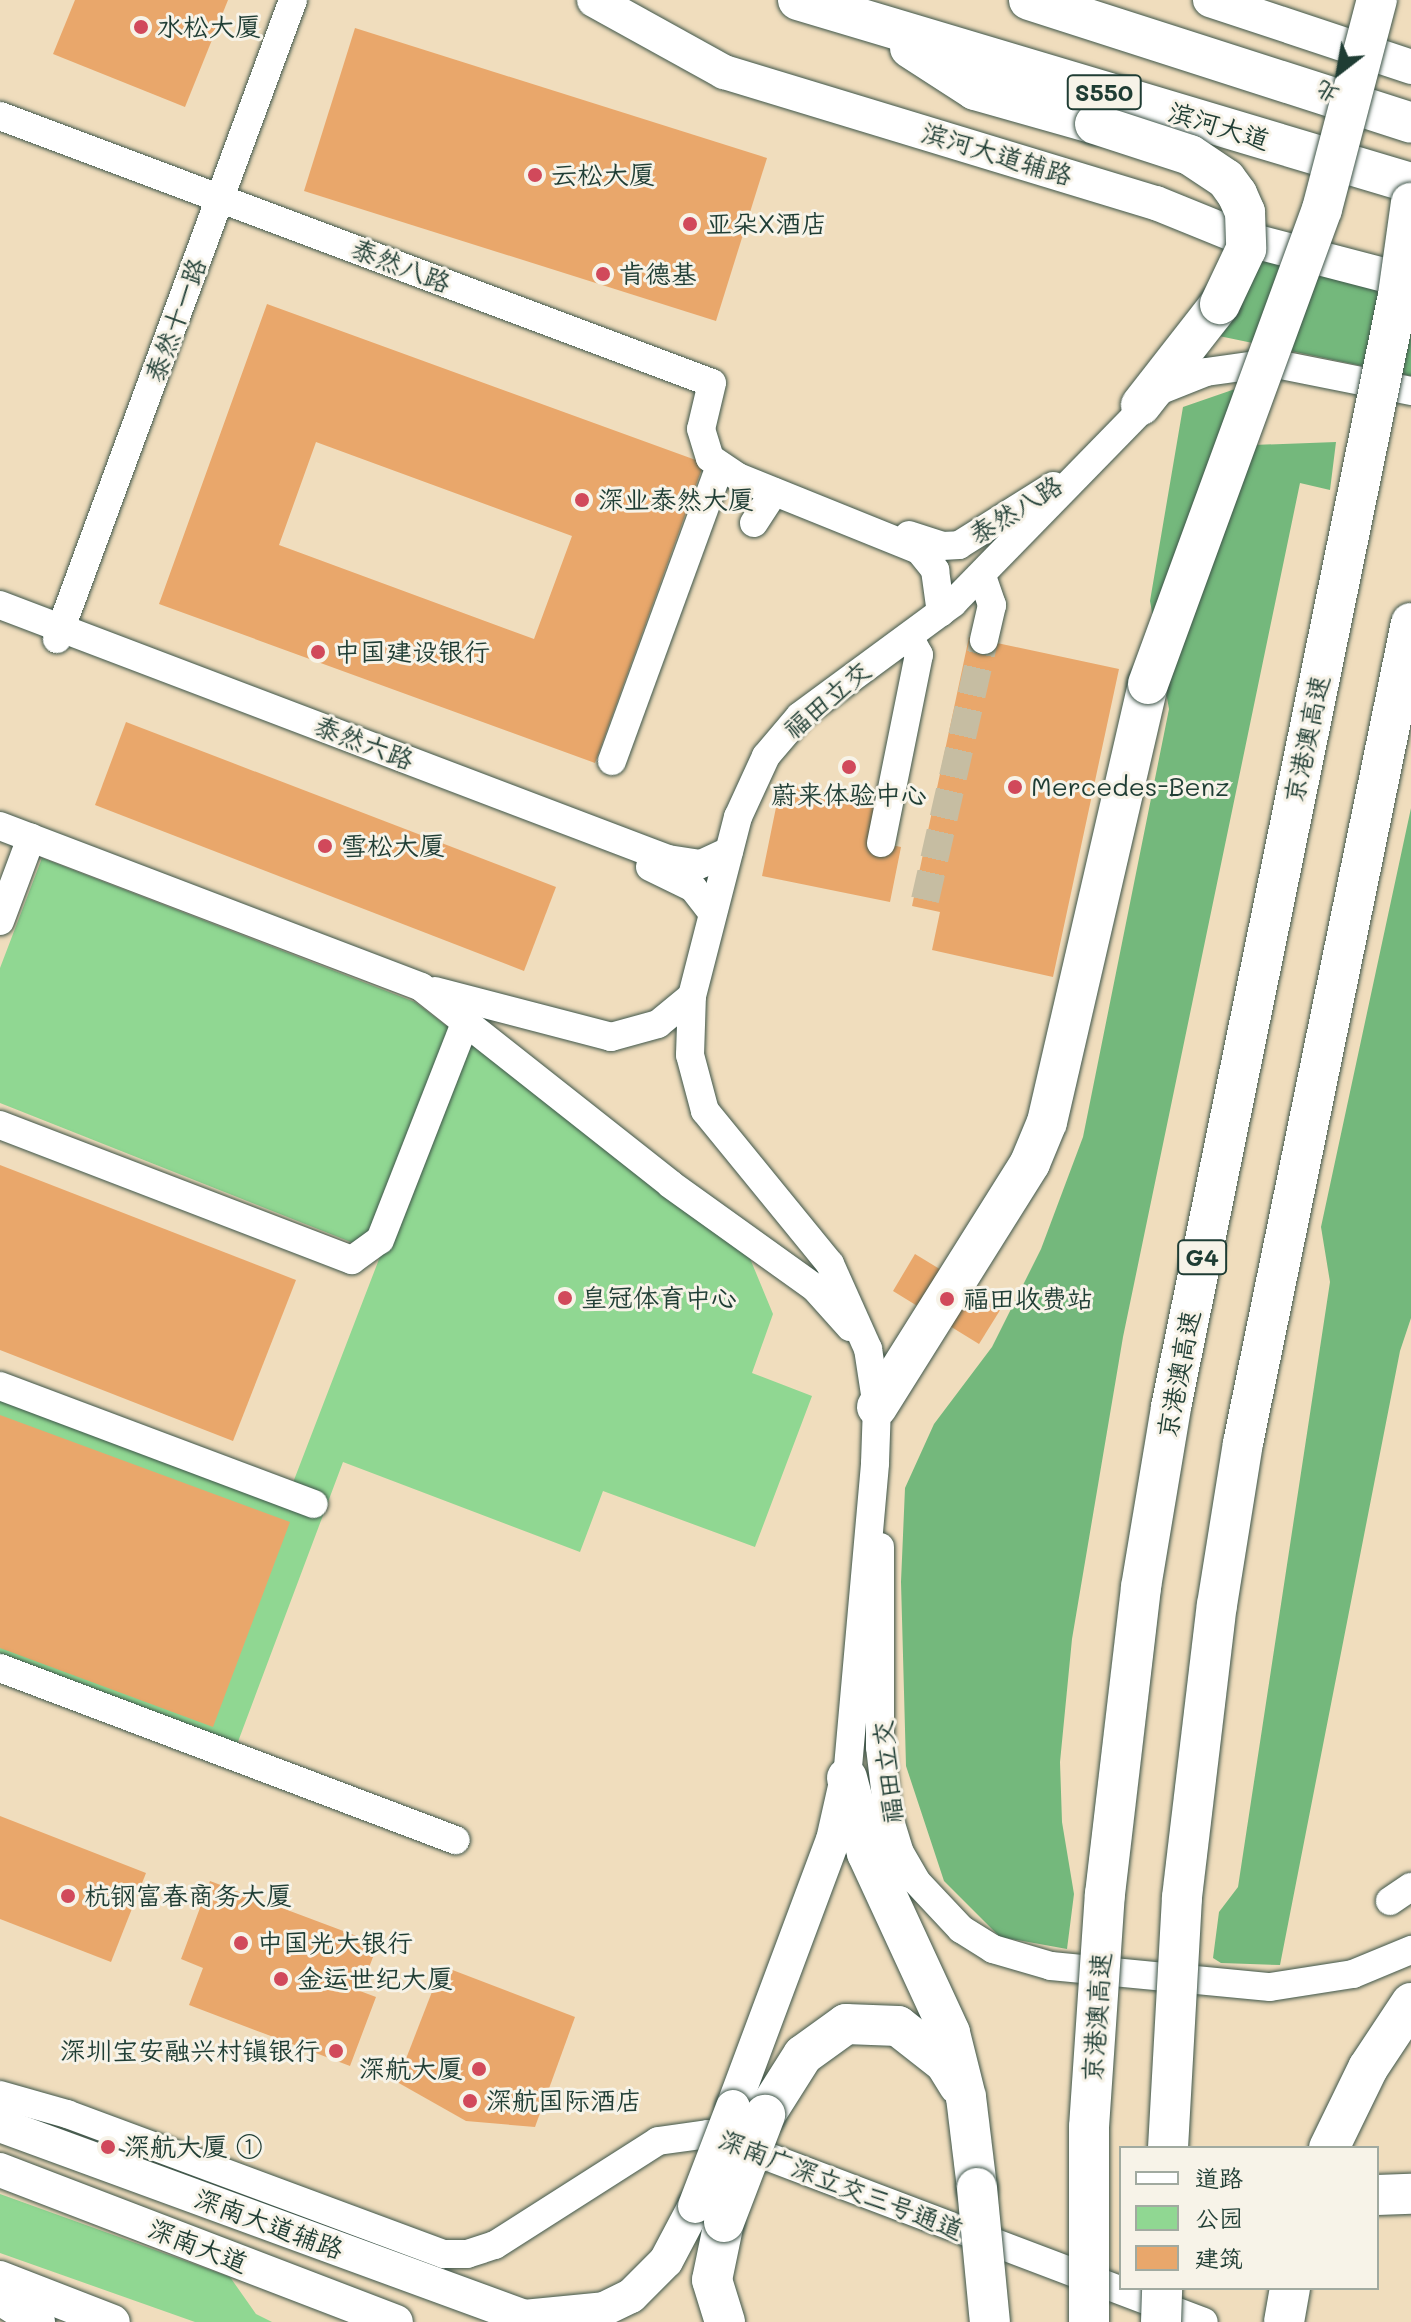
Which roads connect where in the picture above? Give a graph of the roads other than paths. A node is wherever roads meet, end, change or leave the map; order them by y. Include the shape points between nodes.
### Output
1 (293, 0) edge
2 (594, 0) edge
3 (798, 0) edge
4 (1029, 0) edge
5 (1210, 0) edge
6 (1377, 0) edge
7 (869, 22) junction
8 (1411, 67) edge
9 (0, 116) edge
10 (1411, 123) edge
11 (1411, 183) edge
12 (221, 199) junction
13 (1411, 203) edge
14 (1411, 282) edge
15 (1411, 391) edge
16 (1141, 405) junction
17 (722, 467) junction
18 (1081, 470) junction
19 (774, 492) junction
20 (754, 523) dead end
21 (982, 576) junction
22 (0, 605) edge
23 (941, 613) junction
24 (0, 617) edge
25 (1411, 623) edge
26 (59, 634) junction
27 (909, 636) junction
28 (984, 640) tunnel mouth
29 (612, 761) dead end
30 (0, 826) edge
31 (31, 838) junction
32 (881, 843) dead end
33 (729, 851) junction
34 (712, 912) junction
35 (0, 921) edge
36 (421, 987) junction
37 (692, 996) junction
38 (466, 1020) junction
39 (0, 1125) edge
40 (0, 1386) edge
41 (874, 1390) junction
42 (875, 1463) junction
43 (314, 1504) dead end
44 (0, 1668) edge
45 (847, 1778) junction
46 (456, 1840) dead end
47 (1411, 1950) edge
48 (1411, 2003) edge
49 (0, 2095) edge
50 (966, 2097) junction
51 (749, 2111) junction
52 (0, 2125) edge
53 (1168, 2146) edge
54 (1330, 2146) edge
55 (0, 2170) edge
56 (1411, 2194) edge
57 (68, 2195) junction
58 (1379, 2195) edge
59 (710, 2214) junction
60 (254, 2218) junction
61 (396, 2254) junction
62 (0, 2278) edge
63 (1162, 2290) edge
64 (0, 2298) edge
65 (531, 2319) edge
66 (38, 2322) edge
67 (113, 2322) edge
68 (396, 2322) edge
69 (725, 2322) edge
70 (990, 2322) edge
71 (1089, 2322) edge
72 (1161, 2322) edge
73 (1204, 2322) edge

1 - 12 street, 泰然十一路
2 - 14 main road, 滨河大道辅路 via 724,72 1168,206 1242,238
3 - 7 highway, 滨河大道 / S550
4 - 10 highway, S550
5 - 8 main road
6 - 41 highway, bridge via 1322,209 1148,684 1047,1122 1030,1163
7 - 11 highway, 滨河大道 / S550
7 - 16 highway, bridge via 975,90 1190,155 1226,179 1237,194 1245,212 1246,249 1220,304
9 - 12 street, 泰然八路
12 - 17 street, 泰然八路 via 712,383 701,437
12 - 26 street, 泰然十一路
13 - 71 highway, 京港澳高速 / G4, bridge via 1398,295 1171,1407 1141,1587 1104,1910 1089,2127
15 - 16 street, 福田立交 via 1271,363 1183,378
16 - 18 street, 福田立交
17 - 18 street, 泰然八路 via 948,547 963,543
17 - 19 street
17 - 29 street
18 - 21 street, 福田立交
19 - 20 street
19 - 23 street via 919,550 935,570
21 - 23 street, 福田立交
21 - 28 street via 992,605
22 - 26 street, 泰然六路
23 - 27 street, 福田立交
24 - 26 street, 泰然六路
25 - 53 highway, bridge via 1246,1427 1217,1605 1190,1808
26 - 33 street, 泰然六路 via 668,859 701,864
26 - 34 street, 泰然六路 via 669,874 693,888
27 - 32 street via 919,655
27 - 33 street, 福田立交 via 802,726 752,783
30 - 31 street
31 - 35 street
31 - 36 street
33 - 34 street, 福田立交
34 - 37 street, 福田立交
36 - 37 street via 611,1037 658,1024
36 - 38 street
37 - 41 street, 福田立交 via 690,1055 705,1111 830,1264 861,1328
38 - 39 street via 380,1240 352,1260
38 - 41 street via 670,1184 826,1298 850,1327
40 - 43 street
41 - 42 street, 福田立交
42 - 45 street, 福田立交
42 - 47 street, 福田立交 via 882,1593 880,1747 886,1802 899,1851 936,1907 993,1949 1025,1961 1254,1985 1353,1974
44 - 46 street
45 - 50 highway via 867,1853 936,1995
45 - 51 main road via 833,1840
48 - 54 highway via 1368,2068
49 - 61 street, 深南广深立交三号通道 via 67,2114
50 - 51 highway via 945,2063 898,2026 846,2024 803,2055
50 - 70 highway, bridge
51 - 59 highway, bridge
52 - 60 main road, 深南大道辅路
55 - 57 main road, 深南大道
56 - 58 highway
57 - 60 main road
57 - 68 main road, 深南大道
59 - 65 main road via 631,2296 604,2309
59 - 69 highway via 712,2280
60 - 61 main road, 深南大道辅路
61 - 65 main road, 深南大道辅路
61 - 73 street, 深南广深立交三号通道 via 486,2249 645,2147 698,2132
62 - 67 main road
63 - 72 highway, bridge
64 - 66 main road

